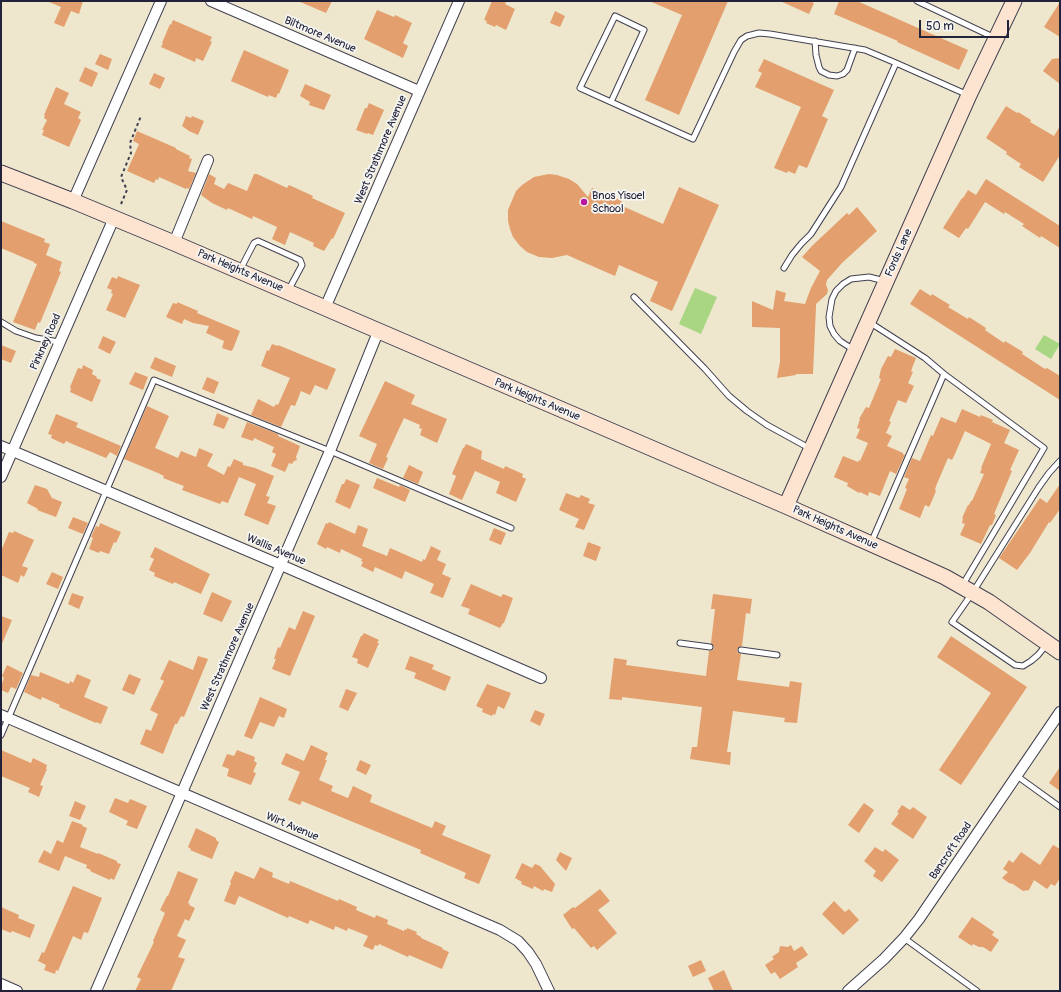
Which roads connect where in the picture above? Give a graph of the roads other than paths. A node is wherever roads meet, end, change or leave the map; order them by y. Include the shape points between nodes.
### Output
1 (161, 1) edge
2 (211, 1) edge
3 (459, 1) edge
4 (917, 1) edge
5 (1014, 1) edge
6 (996, 38) junction
7 (815, 41) junction
8 (855, 48) junction
9 (896, 63) junction
10 (419, 91) junction
11 (968, 95) junction
12 (611, 102) junction
13 (208, 160) dead end
14 (1, 173) edge
15 (73, 201) junction
16 (118, 211) junction
17 (174, 243) junction
18 (784, 268) dead end
19 (240, 272) junction
20 (886, 282) junction
21 (288, 292) junction
22 (634, 297) dead end
23 (325, 308) junction
24 (1, 322) edge
25 (868, 322) junction
26 (378, 332) junction
27 (59, 342) junction
28 (856, 351) junction
29 (944, 374) junction
30 (1, 446) edge
31 (812, 449) junction
32 (12, 450) junction
33 (330, 451) junction
34 (1060, 461) edge
35 (1, 476) edge
36 (106, 490) junction
37 (786, 506) junction
38 (511, 528) dead end
39 (871, 544) junction
40 (281, 565) junction
41 (967, 589) junction
42 (680, 643) dead end
43 (1047, 643) junction
44 (710, 647) dead end
45 (741, 650) dead end
46 (1060, 652) edge
47 (778, 655) dead end
48 (541, 678) dead end
49 (1060, 712) edge
50 (5, 716) edge
51 (1, 735) edge
52 (1017, 776) junction
53 (182, 793) junction
54 (1060, 807) edge
55 (904, 938) junction
56 (1, 984) edge
57 (18, 991) edge
58 (96, 991) edge
59 (549, 991) edge
60 (848, 991) edge
61 (977, 991) edge

1 - 15 street
2 - 10 street, Biltmore Avenue
3 - 10 street, West Strathmore Avenue
4 - 6 lane
5 - 6 main road, Fords Lane
6 - 11 main road, Fords Lane
7 - 8 lane
7 - 8 lane via 819,68 829,75 837,76 847,70
7 - 12 lane via 759,33 741,40 693,139
8 - 9 lane
9 - 11 lane
9 - 18 lane via 841,187 811,234
10 - 23 street, West Strathmore Avenue
11 - 20 main road, Fords Lane
12 - 12 lane via 580,88 615,16 644,30
13 - 17 street
14 - 15 main road, Park Heights Avenue
15 - 16 main road, Park Heights Avenue
16 - 17 main road, Park Heights Avenue
16 - 27 street, Pinkney Road
17 - 19 main road, Park Heights Avenue
19 - 21 main road, Park Heights Avenue
19 - 21 lane via 254,243 258,241 300,260 302,265
20 - 25 main road, Fords Lane
20 - 28 lane via 869,277 851,279 836,290 832,299 828,317 830,326 840,341
21 - 23 main road, Park Heights Avenue
22 - 31 lane via 747,412
23 - 26 main road, Park Heights Avenue
24 - 27 lane via 36,338
25 - 28 main road, Fords Lane
25 - 29 lane via 925,358
26 - 33 street, West Strathmore Avenue
26 - 37 main road, Park Heights Avenue
27 - 32 street, Pinkney Road
28 - 31 main road, Fords Lane
29 - 39 lane
29 - 41 lane via 1044,448
30 - 32 street, Wallis Avenue
31 - 37 main road, Fords Lane
32 - 35 street, Pinkney Road
32 - 36 street, Wallis Avenue
33 - 36 lane via 154,380
33 - 38 lane
33 - 40 street, West Strathmore Avenue
34 - 41 lane
36 - 40 street, Wallis Avenue
36 - 50 lane
37 - 39 main road, Park Heights Avenue
39 - 41 main road, Park Heights Avenue
40 - 48 street, Wallis Avenue
40 - 53 street, West Strathmore Avenue
41 - 43 main road, Park Heights Avenue
41 - 43 lane via 952,622 1015,665 1023,666 1031,661
42 - 44 lane
43 - 46 main road, Park Heights Avenue
45 - 47 lane
49 - 52 street, Bancroft Road
50 - 51 lane
50 - 53 street, Wirt Avenue
52 - 54 lane
52 - 55 street, Bancroft Road
53 - 58 street, West Strathmore Avenue
53 - 59 street, Wirt Avenue via 500,930 518,941 528,952
55 - 60 street, Bancroft Road
55 - 61 lane
56 - 57 street

